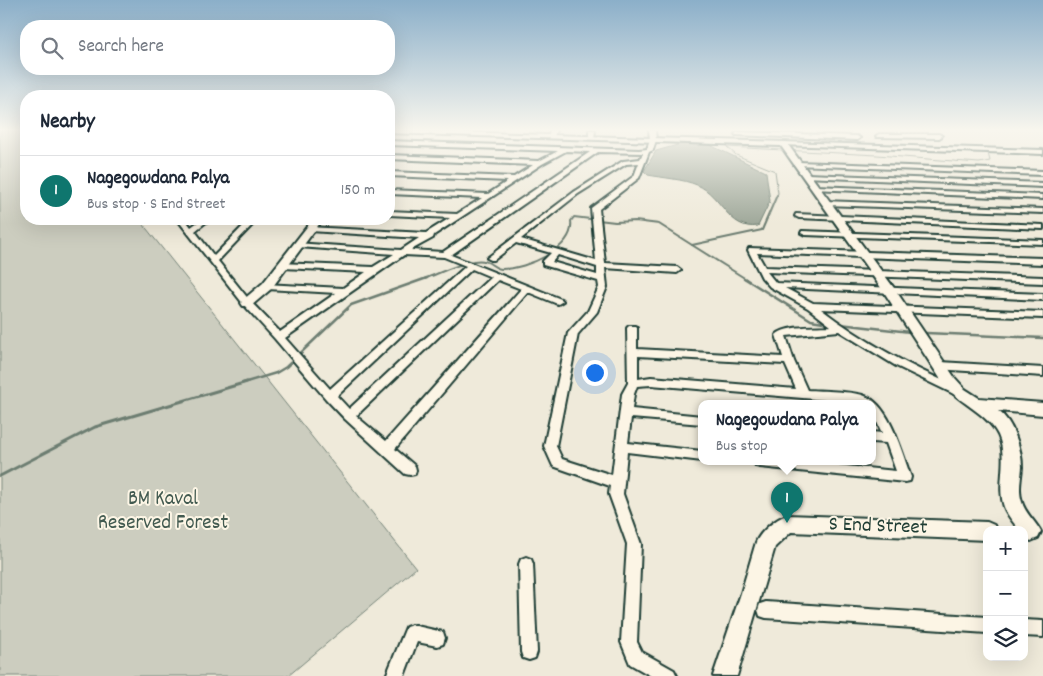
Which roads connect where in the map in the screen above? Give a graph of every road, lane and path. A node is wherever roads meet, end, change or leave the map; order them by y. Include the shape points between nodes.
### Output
1 (487, 162) edge
2 (544, 162) edge
3 (581, 162) edge
4 (627, 162) edge
5 (642, 162) edge
6 (796, 162) edge
7 (540, 164) junction
8 (798, 164) junction
9 (1043, 173) edge
10 (395, 174) edge
11 (807, 176) junction
12 (517, 179) junction
13 (1043, 185) edge
14 (815, 188) junction
15 (395, 192) edge
16 (490, 196) junction
17 (1043, 198) edge
18 (826, 202) junction
19 (1043, 211) edge
20 (395, 213) edge
21 (460, 216) junction
22 (799, 216) dead end
23 (836, 217) junction
24 (186, 225) edge
25 (197, 225) edge
26 (248, 225) edge
27 (313, 225) edge
28 (1043, 227) edge
29 (310, 229) junction
30 (190, 230) junction
31 (805, 233) dead end
32 (849, 234) junction
33 (430, 236) junction
34 (516, 240) junction
35 (1043, 242) edge
36 (298, 245) junction
37 (404, 252) junction
38 (557, 252) junction
39 (864, 254) junction
40 (445, 255) junction
41 (491, 258) dead end
42 (214, 261) junction
43 (1043, 261) edge
44 (283, 265) junction
45 (600, 265) junction
46 (471, 266) junction
47 (762, 269) junction
48 (375, 270) junction
49 (677, 270) dead end
50 (877, 273) junction
51 (497, 276) junction
52 (602, 279) junction
53 (1043, 280) edge
54 (773, 285) junction
55 (267, 286) junction
56 (527, 288) junction
57 (345, 291) junction
58 (890, 291) junction
59 (1043, 297) edge
60 (558, 301) dead end
61 (247, 303) junction
62 (811, 306) junction
63 (902, 308) junction
64 (1043, 315) edge
65 (632, 328) dead end
66 (838, 328) junction
67 (279, 337) junction
68 (634, 352) junction
69 (789, 362) junction
70 (940, 366) junction
71 (1043, 372) edge
72 (633, 383) junction
73 (802, 393) junction
74 (960, 393) junction
75 (330, 396) junction
76 (864, 400) edge
77 (979, 404) junction
78 (876, 409) edge
79 (1043, 409) edge
80 (626, 412) junction
81 (349, 416) junction
82 (698, 420) edge
83 (876, 437) edge
84 (891, 439) junction
85 (622, 447) junction
86 (387, 449) junction
87 (698, 456) edge
88 (789, 465) edge
89 (410, 470) dead end
90 (618, 483) junction
91 (983, 531) edge
92 (1033, 532) edge
93 (526, 564) dead end
94 (766, 610) dead end
95 (983, 625) edge
96 (1028, 628) edge
97 (1043, 629) edge
98 (437, 638) dead end
99 (529, 652) dead end
100 (395, 676) edge
101 (668, 676) edge
102 (725, 676) edge

1 - 7 street
2 - 7 street
3 - 40 street
4 - 34 street via 576,193
5 - 45 street via 637,177 596,208
6 - 8 street
7 - 12 street
8 - 9 street
8 - 11 street
10 - 12 street
11 - 13 street
11 - 14 street
12 - 16 street
14 - 17 street
14 - 18 street
15 - 16 street
16 - 21 street
18 - 19 street
18 - 23 street
20 - 21 street
21 - 33 street
22 - 23 street
23 - 28 street
23 - 32 street
24 - 30 street
25 - 30 street
26 - 42 street
27 - 29 street
29 - 33 street
29 - 36 street
30 - 42 street
31 - 32 street
32 - 35 street
32 - 39 street
33 - 37 street
34 - 38 street
34 - 41 street
36 - 37 street
36 - 44 street
37 - 40 street
37 - 48 street
38 - 45 street
38 - 52 street via 546,263
39 - 43 street
39 - 47 street via 752,250
39 - 50 street
40 - 46 street
42 - 61 street
44 - 48 street
44 - 55 street
45 - 49 street
45 - 52 street
46 - 51 street
46 - 75 street
47 - 50 street
47 - 54 street
48 - 57 street
50 - 53 street
50 - 58 street
51 - 56 street
51 - 81 street
52 - 90 street via 603,287 592,312 573,333 550,446 556,462
54 - 58 street
54 - 62 street
55 - 57 street
55 - 61 street
56 - 60 street
56 - 86 street
57 - 67 street
58 - 59 street
58 - 63 street
61 - 67 street
62 - 63 street
62 - 66 street
63 - 64 street
63 - 70 street
65 - 68 street
66 - 69 street via 781,335
66 - 74 street via 921,376
67 - 75 street
68 - 69 street
68 - 72 street
69 - 73 street
70 - 71 street
70 - 74 street
72 - 73 street via 651,381
72 - 80 street
73 - 76 street
74 - 77 street
75 - 81 street
77 - 79 street
77 - 92 street via 996,418 1007,436 1013,466 1010,487 1013,506
78 - 84 street
80 - 82 street
80 - 85 street
81 - 86 street
83 - 84 street
84 - 88 street via 906,477
85 - 87 street
85 - 90 street
86 - 89 street
90 - 101 street via 616,494 634,544 629,642 636,658
91 - 102 street, S End Street via 787,523 766,542
93 - 99 street
94 - 95 street
96 - 97 street
98 - 100 street via 412,633

